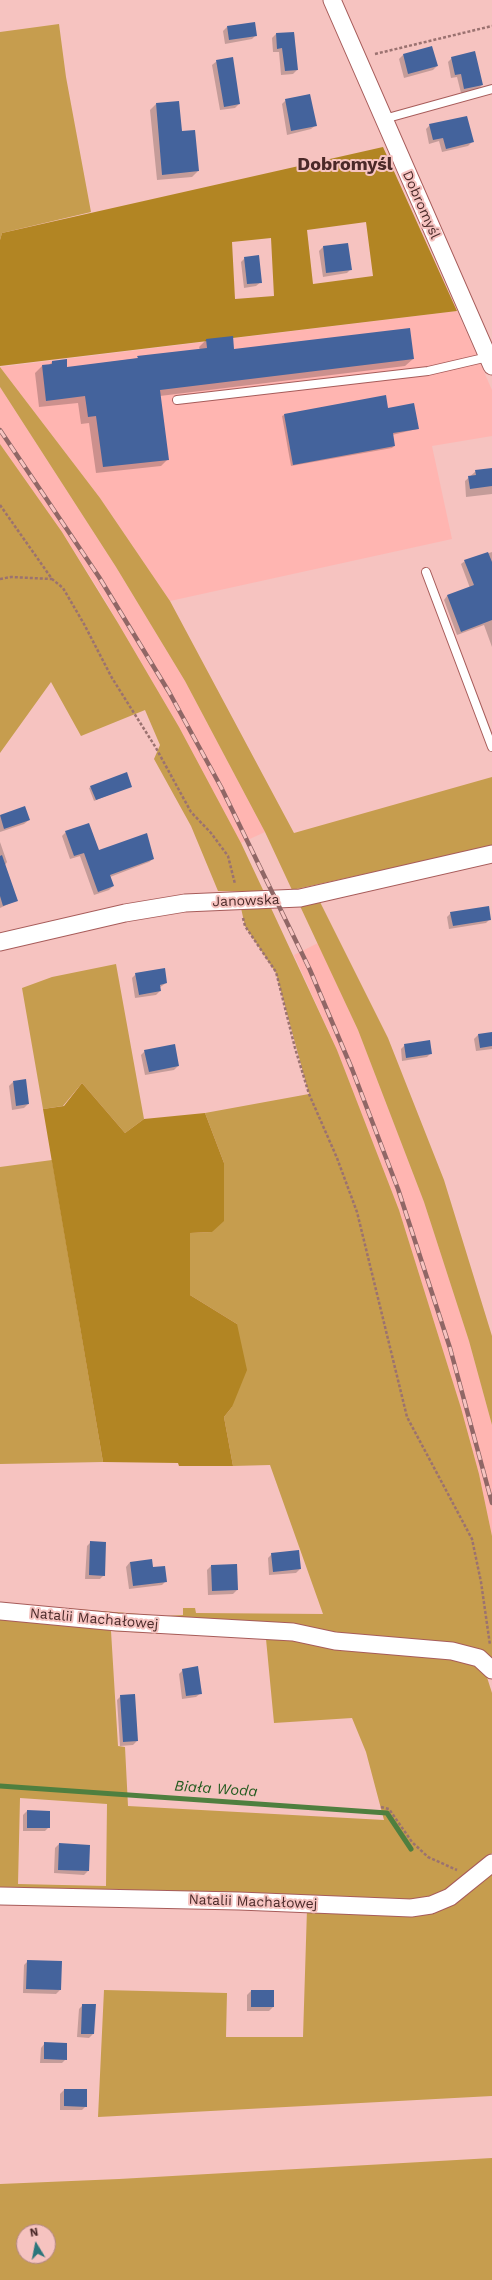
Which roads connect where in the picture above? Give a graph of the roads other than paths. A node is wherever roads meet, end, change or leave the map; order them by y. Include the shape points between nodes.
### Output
1 (332, 0) edge
2 (492, 89) edge
3 (384, 119) junction
4 (490, 362) edge
5 (177, 400) dead end
6 (426, 572) dead end
7 (492, 747) edge
8 (492, 854) edge
9 (0, 942) edge
10 (0, 1611) edge
11 (488, 1666) edge
12 (486, 1868) edge
13 (0, 1896) edge

1 - 3 street, Dobromyśl
2 - 3 lane
3 - 4 street, Dobromyśl
4 - 5 lane
6 - 7 lane
8 - 9 street, Janowska via 300,898 185,903 125,913
10 - 11 street, Natalii Machałowej via 117,1622 293,1632 335,1641 452,1651 479,1658
12 - 13 street, Natalii Machałowej via 450,1897 431,1905 411,1908

